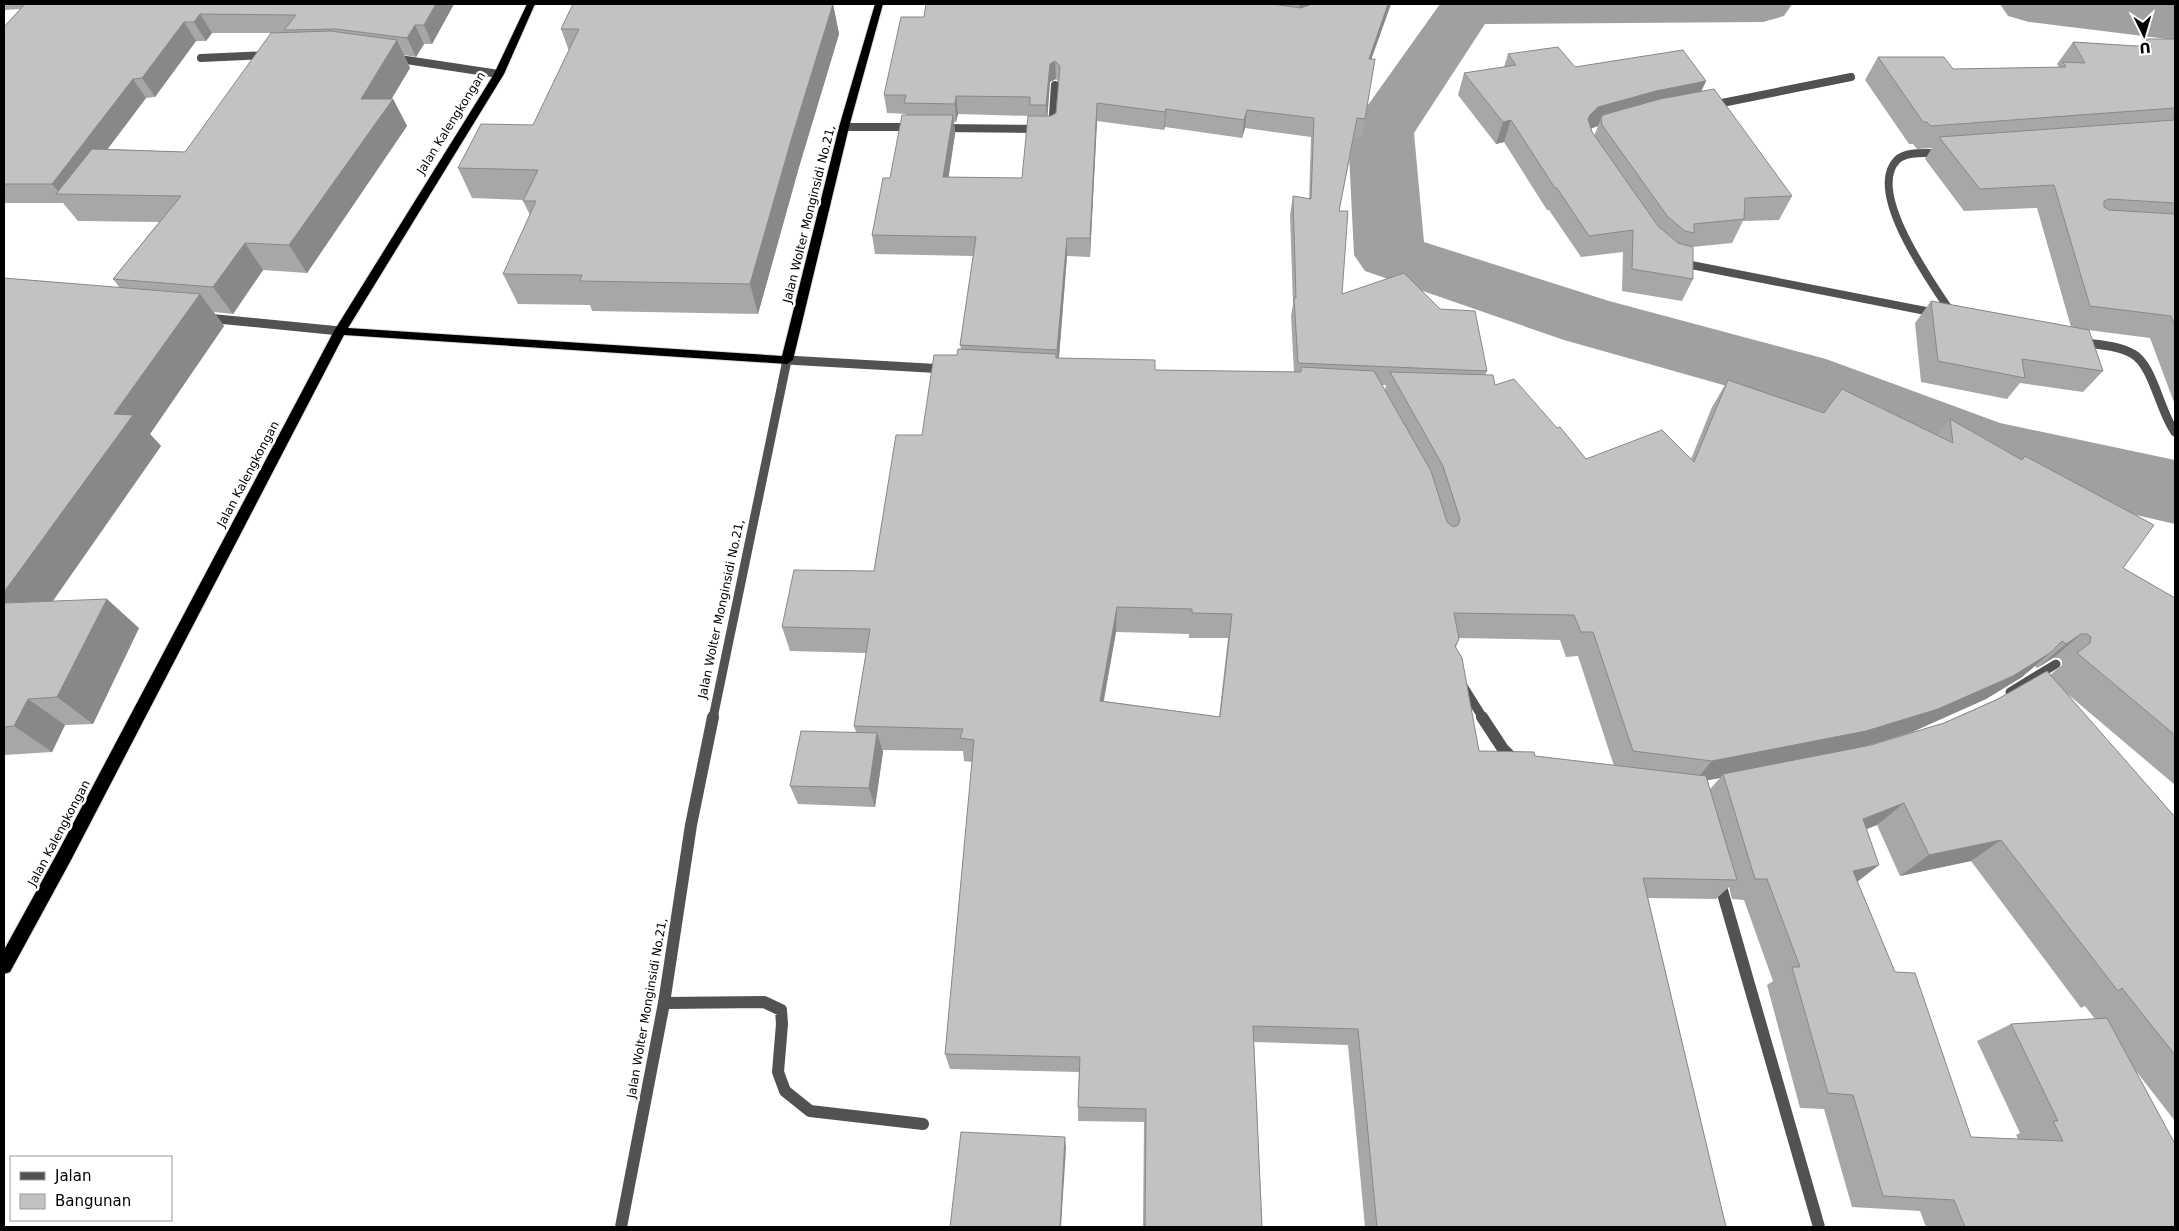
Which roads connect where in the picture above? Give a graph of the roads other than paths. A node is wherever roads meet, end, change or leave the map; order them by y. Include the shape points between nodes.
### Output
1 (531, 4) edge
2 (879, 4) edge
3 (277, 54) edge
4 (201, 58) dead end
5 (387, 58) edge
6 (499, 74) junction
7 (1852, 78) dead end
8 (1054, 85) dead end
9 (1707, 106) edge
10 (844, 127) junction
11 (923, 128) edge
12 (933, 128) edge
13 (1948, 152) edge
14 (1671, 260) edge
15 (201, 318) dead end
16 (340, 331) junction
17 (2067, 340) edge
18 (786, 360) junction
19 (954, 369) edge
20 (2175, 432) edge
21 (2056, 664) edge
22 (1457, 677) edge
23 (1998, 700) edge
24 (1525, 765) edge
25 (1715, 867) edge
26 (4, 966) edge
27 (664, 1003) junction
28 (923, 1124) dead end
29 (621, 1227) edge
30 (1819, 1227) edge

1 - 6 highway, Jalan Kalengkongan
2 - 10 highway, Jalan Wolter Monginsidi No.21,
3 - 4 street
5 - 6 street
6 - 16 highway, Jalan Kalengkongan
7 - 9 street
8 - 12 street via 1052,129
10 - 11 street
10 - 18 highway, Jalan Wolter Monginsidi No.21,
13 - 14 street via 1908,155 1896,160 1889,173 1888,190 1891,205 1914,255 1958,317
15 - 16 street
16 - 18 highway
16 - 26 highway, Jalan Kalengkongan
17 - 20 street via 2136,355
18 - 19 street
18 - 27 street, Jalan Wolter Monginsidi No.21, via 691,824
21 - 23 street
22 - 24 street via 1503,749 1517,763
25 - 30 street
27 - 28 street via 764,1002 781,1010 778,1072 785,1091 810,1111
27 - 29 street, Jalan Wolter Monginsidi No.21,

